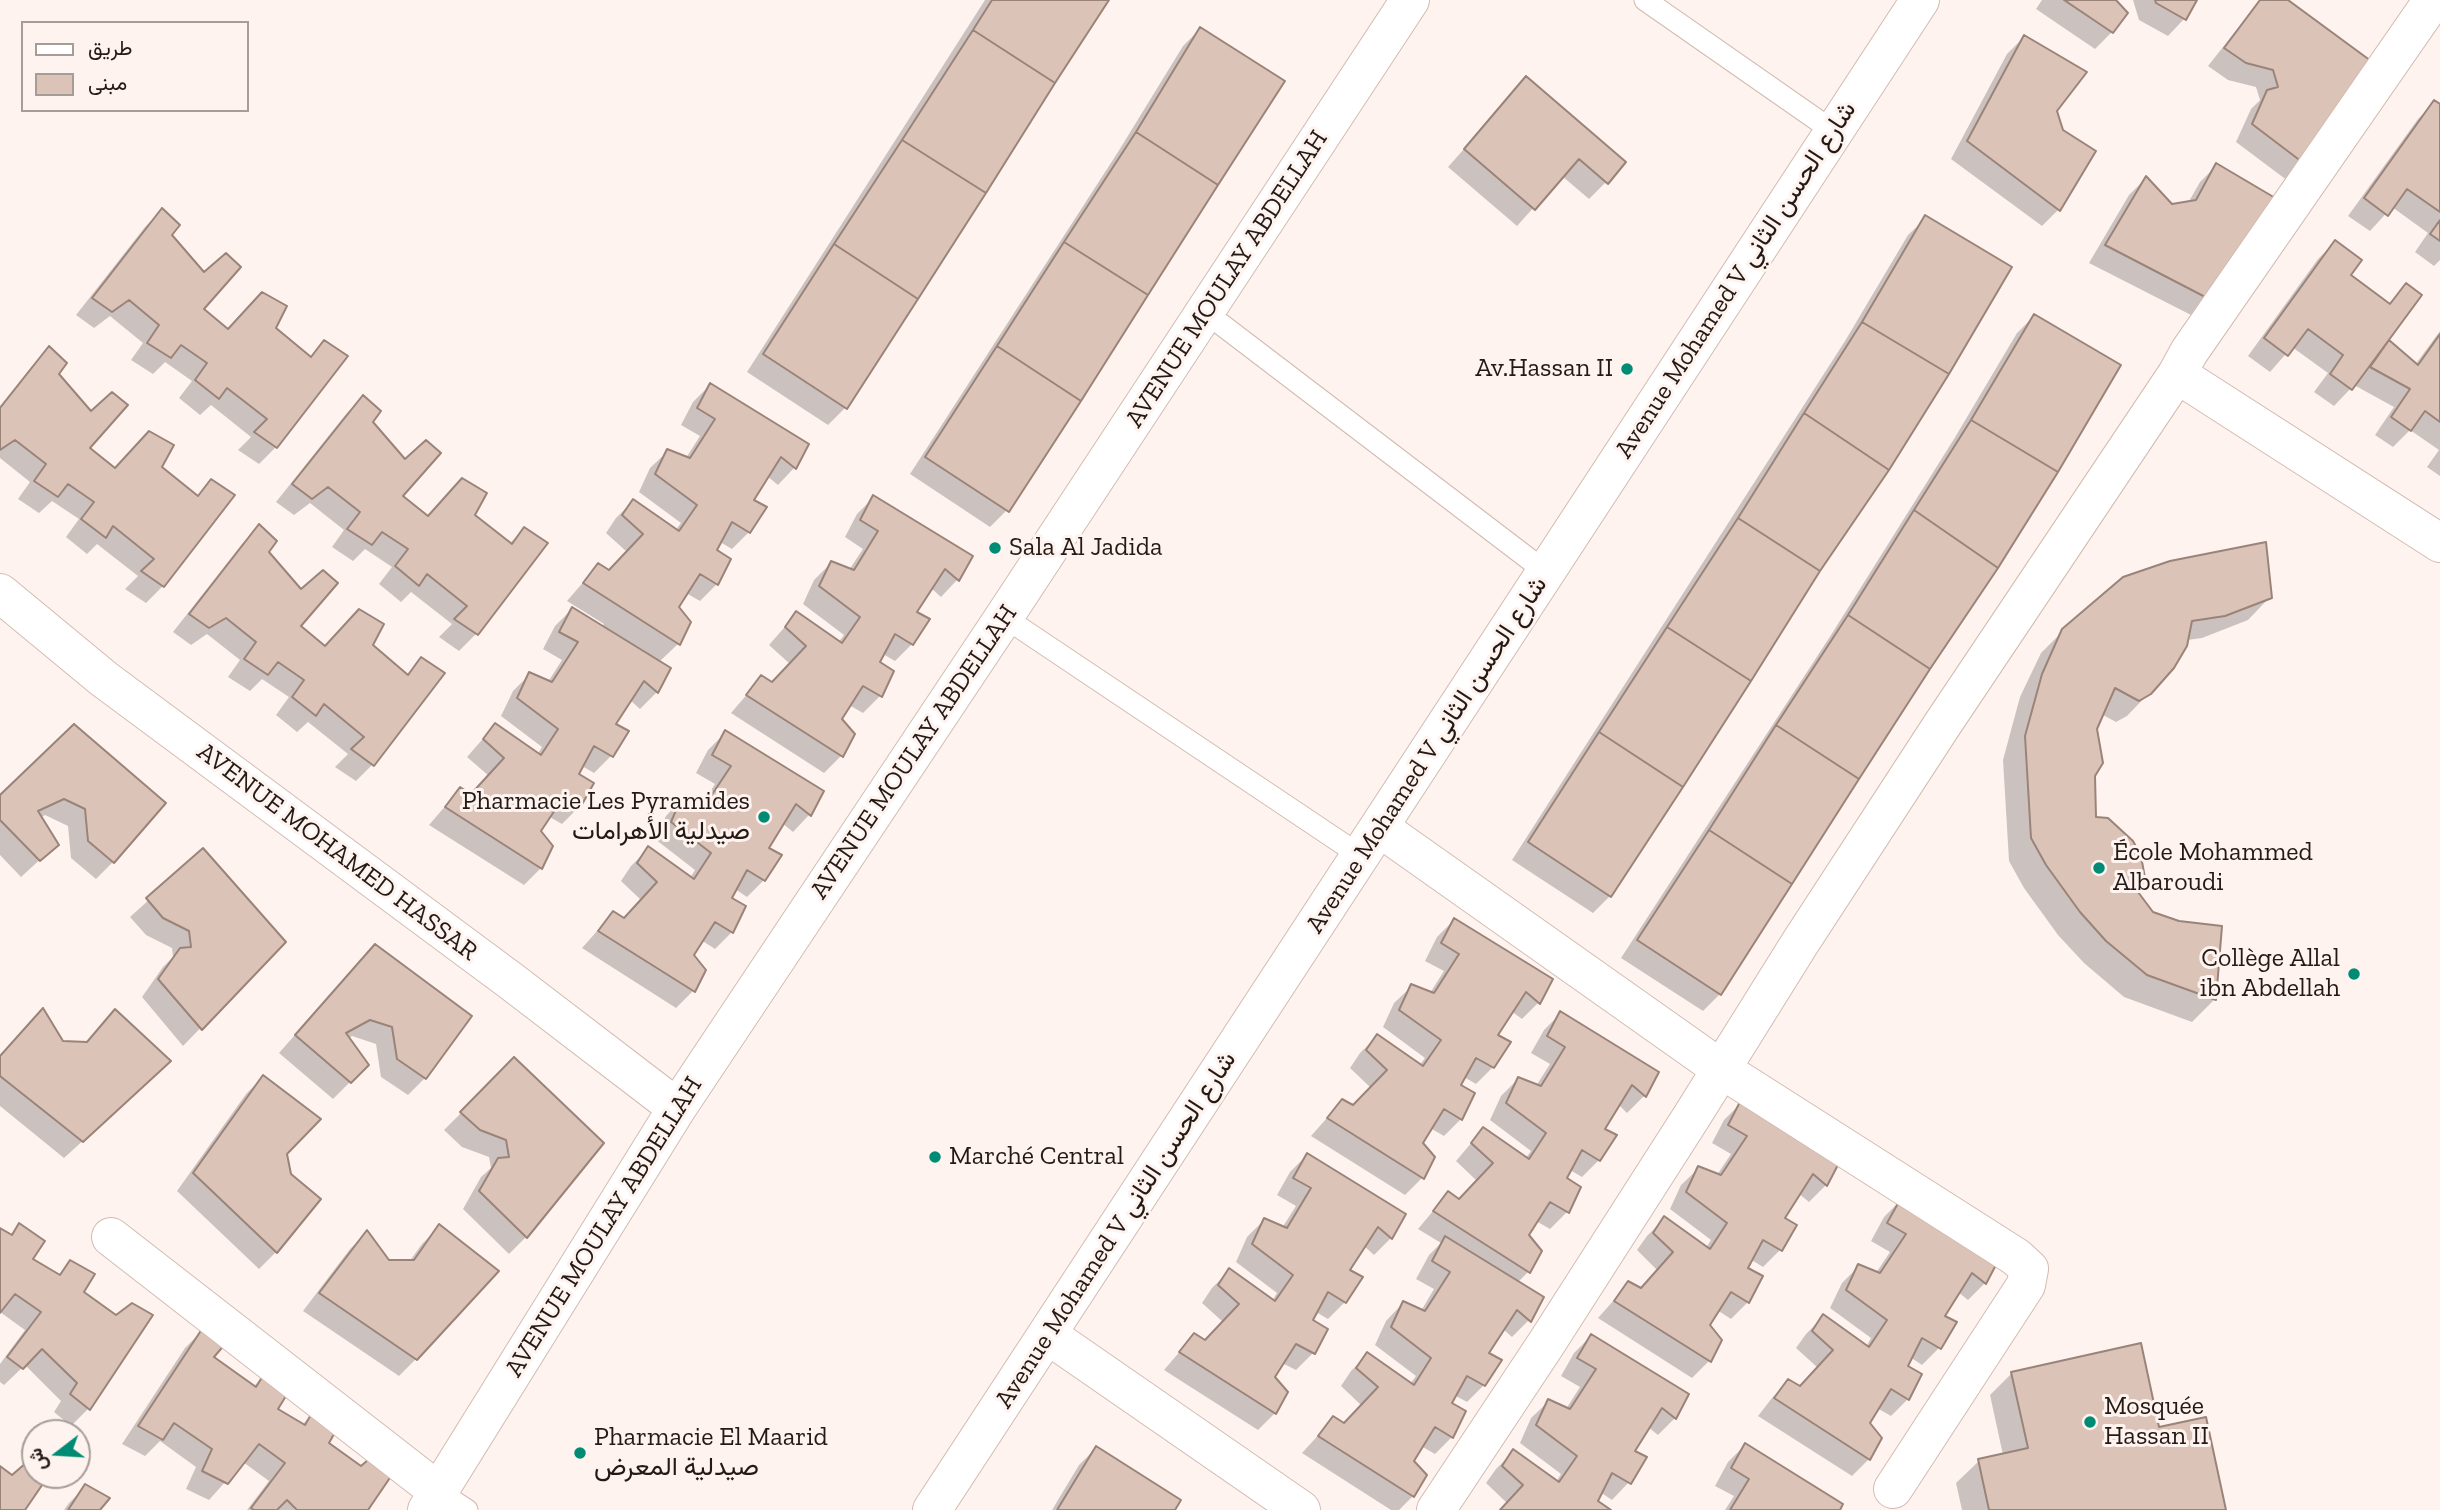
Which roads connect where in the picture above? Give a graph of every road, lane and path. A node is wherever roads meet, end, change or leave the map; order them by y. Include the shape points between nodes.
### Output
1 (1410, 0) edge
2 (1645, 0) edge
3 (1920, 0) edge
4 (2433, 0) edge
5 (1833, 131) junction
6 (1205, 312) junction
7 (2177, 374) junction
8 (2440, 543) edge
9 (1546, 572) junction
10 (0, 593) edge
11 (1004, 618) junction
12 (1371, 842) junction
13 (1721, 1069) junction
14 (677, 1108) junction
15 (111, 1237) dead end
16 (1048, 1335) junction
17 (1893, 1489) dead end
18 (444, 1504) edge
19 (932, 1510) edge
20 (1301, 1510) edge
21 (1436, 1510) edge

1 - 6 street, AVENUE MOULAY ABDELLAH
2 - 5 lane
3 - 5 street, Avenue Mohamed V شارع الحسن الثاني
4 - 7 street
5 - 9 street, Avenue Mohamed V شارع الحسن الثاني
6 - 9 lane
6 - 11 street, AVENUE MOULAY ABDELLAH
7 - 8 street
7 - 13 street via 1927,748
9 - 12 street, Avenue Mohamed V شارع الحسن الثاني
10 - 14 street, AVENUE MOHAMED HASSAR via 104,679
11 - 12 lane
11 - 14 street, AVENUE MOULAY ABDELLAH
12 - 13 street
12 - 16 street, Avenue Mohamed V شارع الحسن الثاني
13 - 17 street via 2029,1269 2026,1285
13 - 21 street
14 - 18 street, AVENUE MOULAY ABDELLAH
15 - 18 street
16 - 19 street, Avenue Mohamed V شارع الحسن الثاني
16 - 20 street

